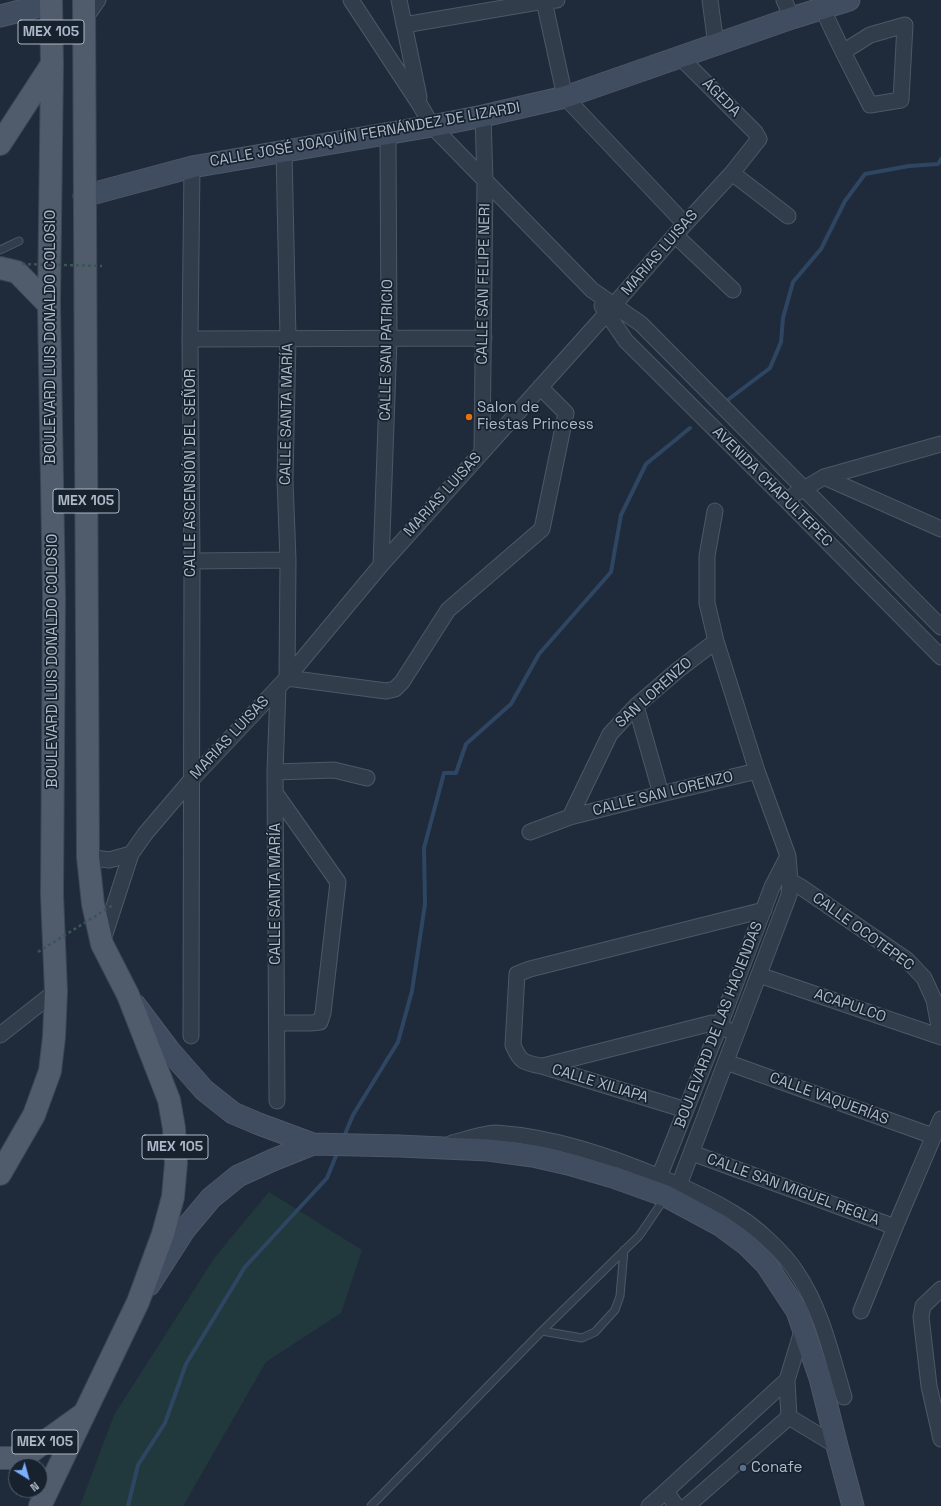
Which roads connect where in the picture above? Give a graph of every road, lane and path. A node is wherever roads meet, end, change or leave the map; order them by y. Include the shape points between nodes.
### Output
1 (98, 0) edge
2 (351, 0) edge
3 (399, 0) edge
4 (551, 0) edge
5 (710, 0) edge
6 (849, 0) edge
7 (51, 2) edge
8 (788, 9) edge
9 (823, 9) junction
10 (84, 10) edge
11 (0, 16) edge
12 (404, 25) junction
13 (716, 45) junction
14 (843, 52) junction
15 (681, 58) junction
16 (52, 64) junction
17 (565, 97) junction
18 (420, 105) junction
19 (483, 116) junction
20 (432, 126) junction
21 (388, 134) junction
22 (759, 139) joint
23 (0, 144) edge
24 (284, 151) junction
25 (192, 167) junction
26 (732, 173) junction
27 (485, 181) junction
28 (84, 196) junction
29 (788, 216) dead end
30 (680, 229) junction
31 (19, 241) dead end
32 (0, 250) edge
33 (22, 264) dead end
34 (102, 266) dead end
35 (0, 268) edge
36 (733, 290) dead end
37 (49, 305) junction
38 (610, 310) junction
39 (288, 338) junction
40 (484, 338) junction
41 (190, 339) junction
42 (389, 339) junction
43 (540, 387) junction
44 (941, 444) edge
45 (482, 451) junction
46 (824, 477) junction
47 (803, 489) junction
48 (786, 500) junction
49 (715, 511) dead end
50 (941, 529) edge
51 (288, 560) junction
52 (192, 561) junction
53 (381, 565) junction
54 (941, 627) edge
55 (716, 641) junction
56 (941, 657) edge
57 (282, 683) junction
58 (636, 706) junction
59 (756, 771) junction
60 (275, 772) junction
61 (367, 778) dead end
62 (191, 780) junction
63 (276, 794) junction
64 (661, 794) junction
65 (570, 817) junction
66 (530, 832) dead end
67 (131, 854) junction
68 (88, 857) junction
69 (784, 877) junction
70 (113, 905) dead end
71 (764, 910) junction
72 (102, 944) junction
73 (38, 952) dead end
74 (758, 975) junction
75 (56, 991) junction
76 (128, 995) junction
77 (277, 1022) junction
78 (719, 1027) junction
79 (736, 1034) junction
80 (0, 1035) edge
81 (191, 1036) dead end
82 (941, 1037) edge
83 (726, 1062) junction
84 (542, 1066) junction
85 (277, 1101) dead end
86 (686, 1110) junction
87 (941, 1119) edge
88 (933, 1136) junction
89 (319, 1145) junction
90 (692, 1153) junction
91 (0, 1174) edge
92 (668, 1186) junction
93 (895, 1227) junction
94 (624, 1250) junction
95 (941, 1289) edge
96 (138, 1302) junction
97 (861, 1311) dead end
98 (803, 1328) junction
99 (542, 1331) junction
100 (786, 1380) junction
101 (844, 1397) dead end
102 (84, 1413) junction
103 (789, 1417) junction
104 (941, 1439) edge
105 (836, 1446) junction
106 (0, 1458) edge
107 (666, 1491) junction
108 (40, 1506) edge
109 (371, 1506) edge
110 (649, 1506) edge
111 (676, 1506) edge
112 (687, 1506) edge
113 (853, 1506) edge

1 - 10 street
2 - 18 street
3 - 12 street
4 - 12 street
4 - 17 street
5 - 13 street
6 - 9 main road, CALLE JOSÉ JOAQUÍN FERNÁNDEZ DE LIZARDI
7 - 11 main road
7 - 16 main road, BOULEVARD LUIS DONALDO COLOSIO / MEX 105
8 - 9 main road, CALLE JOSÉ JOAQUÍN FERNÁNDEZ DE LIZARDI
8 - 13 main road, CALLE JOSÉ JOAQUÍN FERNÁNDEZ DE LIZARDI
9 - 14 street
10 - 28 main road, MEX 105
12 - 18 street
13 - 15 main road, CALLE JOSÉ JOAQUÍN FERNÁNDEZ DE LIZARDI
14 - 14 street via 870,105 901,100 905,25 870,35
15 - 17 main road, CALLE JOSÉ JOAQUÍN FERNÁNDEZ DE LIZARDI
15 - 22 street, ÁGEDA
16 - 23 main road, MEX 105
16 - 37 main road, BOULEVARD LUIS DONALDO COLOSIO / MEX 105
17 - 19 main road, CALLE JOSÉ JOAQUÍN FERNÁNDEZ DE LIZARDI
17 - 30 street
18 - 20 street
19 - 20 main road, CALLE JOSÉ JOAQUÍN FERNÁNDEZ DE LIZARDI
19 - 27 street, CALLE SAN FELIPE NERI
20 - 21 main road, CALLE JOSÉ JOAQUÍN FERNÁNDEZ DE LIZARDI
20 - 27 street
21 - 24 main road, CALLE JOSÉ JOAQUÍN FERNÁNDEZ DE LIZARDI
21 - 42 street, CALLE SAN PATRICIO
22 - 26 street, MARIAS LUISAS
24 - 25 main road, CALLE JOSÉ JOAQUÍN FERNÁNDEZ DE LIZARDI
24 - 39 street, CALLE SANTA MARÍA
25 - 28 main road, CALLE JOSÉ JOAQUÍN FERNÁNDEZ DE LIZARDI
25 - 41 street, CALLE ASCENSIÓN DEL SEÑOR
26 - 29 street
26 - 30 street, MARIAS LUISAS
27 - 38 street
27 - 40 street, CALLE SAN FELIPE NERI
28 - 68 main road, MEX 105
30 - 36 street
30 - 38 street, MARIAS LUISAS
31 - 32 lane
33 - 34 path, bridge
35 - 37 main road via 17,272
37 - 75 main road, BOULEVARD LUIS DONALDO COLOSIO / MEX 105 via 54,598 52,895
38 - 43 street, MARIAS LUISAS
38 - 47 street, AVENIDA CHAPULTEPEC via 641,324
38 - 48 street, AVENIDA CHAPULTEPEC via 626,341
39 - 41 street
39 - 42 street
39 - 51 street, CALLE SANTA MARÍA via 285,480
40 - 42 street
40 - 45 street, CALLE SAN FELIPE NERI
41 - 52 street, CALLE ASCENSIÓN DEL SEÑOR
42 - 53 street, CALLE SAN PATRICIO
43 - 45 street, MARIAS LUISAS
43 - 57 street via 566,413 542,530 448,610 395,689 386,691
44 - 46 street
45 - 53 street, MARIAS LUISAS
46 - 47 street
46 - 50 street
47 - 48 street
47 - 54 street, AVENIDA CHAPULTEPEC
48 - 56 street, AVENIDA CHAPULTEPEC
49 - 55 street via 707,556 707,603
51 - 52 street
51 - 57 street, CALLE SANTA MARÍA
52 - 62 street, CALLE ASCENSIÓN DEL SEÑOR
53 - 57 street, MARIAS LUISAS
55 - 58 street, SAN LORENZO
55 - 59 street
57 - 60 street, CALLE SANTA MARÍA
57 - 62 street, MARIAS LUISAS
58 - 64 street
58 - 65 street, SAN LORENZO via 610,734
59 - 64 street, CALLE SAN LORENZO
59 - 69 street via 788,856
60 - 61 street via 334,770
60 - 63 street, CALLE SANTA MARÍA
62 - 67 street, MARIAS LUISAS
62 - 81 street, CALLE ASCENSIÓN DEL SEÑOR
63 - 77 street, CALLE SANTA MARÍA
63 - 77 street via 338,882 320,1022
64 - 65 street, CALLE SAN LORENZO
65 - 66 street, CALLE SAN LORENZO
67 - 68 street via 109,860
67 - 72 street, MARIAS LUISAS
68 - 72 main road, MEX 105 via 93,904
69 - 71 street, BOULEVARD DE LAS HACIENDAS
69 - 74 street, BOULEVARD DE LAS HACIENDAS via 789,895
69 - 82 street, CALLE OCOTEPEC via 907,960 924,978 934,1000
70 - 73 path, bridge
71 - 78 street, BOULEVARD DE LAS HACIENDAS
71 - 84 street, CALLE XILIAPA via 517,974 513,1045 525,1063
72 - 76 main road, MEX 105
74 - 79 street, BOULEVARD DE LAS HACIENDAS
74 - 82 street, ACAPULCO
75 - 80 street
75 - 91 main road, BOULEVARD LUIS DONALDO COLOSIO / MEX 105 via 50,1071 34,1115
76 - 89 main road, MEX 105 via 169,1050 204,1090 233,1113
76 - 96 main road, MEX 105 via 169,1100 176,1163 173,1197 163,1234
77 - 85 street, CALLE SANTA MARÍA
78 - 79 street
78 - 84 street via 712,1023
78 - 86 street, BOULEVARD DE LAS HACIENDAS
79 - 83 street, BOULEVARD DE LAS HACIENDAS
83 - 88 street, CALLE VAQUERÍAS
83 - 90 street, BOULEVARD DE LAS HACIENDAS
84 - 86 street, CALLE XILIAPA
86 - 92 street, BOULEVARD DE LAS HACIENDAS
87 - 88 street
88 - 93 street
89 - 92 main road, MEX 105 via 488,1150 533,1156 606,1175
89 - 96 main road, MEX 105 via 273,1160 238,1176 211,1198 185,1229
90 - 92 street, BOULEVARD DE LAS HACIENDAS
90 - 93 street, CALLE SAN MIGUEL REGLA
92 - 94 lane via 639,1236
92 - 98 main road, MEX 105 via 747,1245 766,1264 789,1297
92 - 101 street via 734,1213 775,1247 796,1271 810,1294
93 - 97 street
94 - 99 lane
94 - 99 lane via 620,1296 615,1310 595,1332 582,1338
95 - 104 street via 923,1306 920,1317 929,1386
96 - 102 main road, MEX 105
98 - 100 street
98 - 105 main road, MEX 105 via 820,1378
99 - 109 lane
100 - 103 street
100 - 107 street
102 - 106 main road, MEX 105 via 32,1451 15,1458
102 - 108 main road, MEX 105
103 - 105 street
103 - 112 street
105 - 113 main road, MEX 105
107 - 110 street
107 - 111 street

